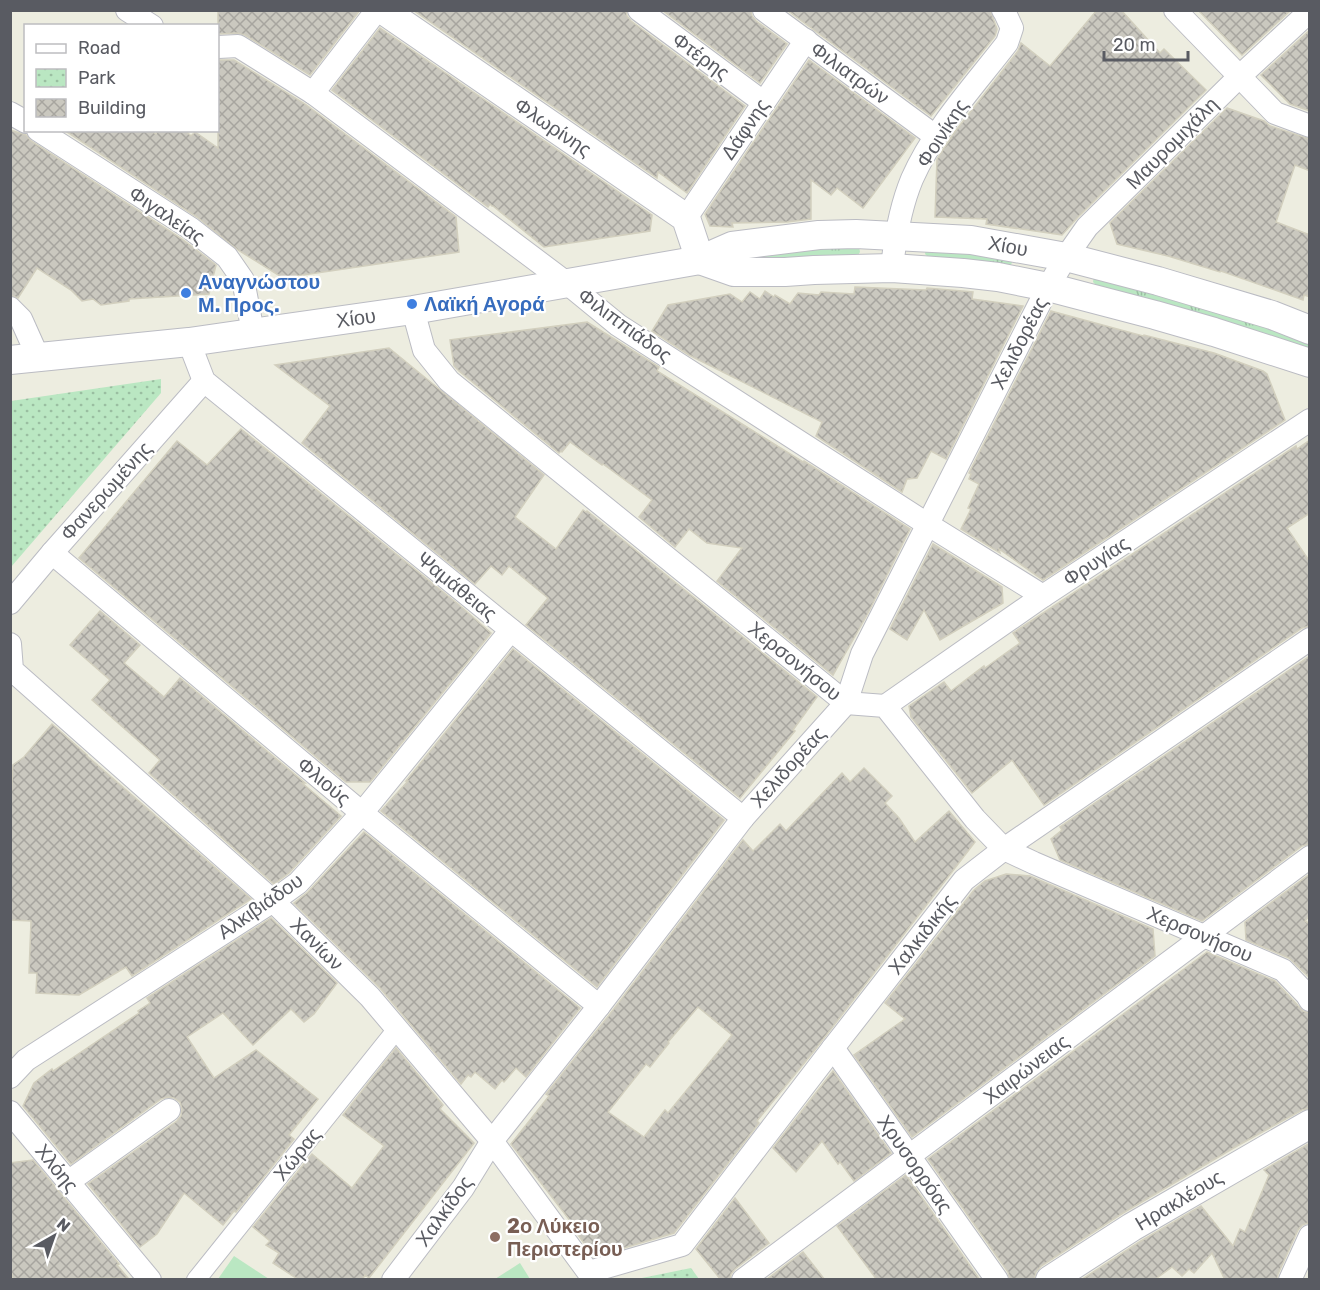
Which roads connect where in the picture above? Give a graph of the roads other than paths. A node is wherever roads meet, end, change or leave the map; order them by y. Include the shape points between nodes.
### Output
1 (127, 10) edge
2 (377, 10) edge
3 (383, 10) edge
4 (639, 10) edge
5 (764, 10) edge
6 (1002, 10) edge
7 (1175, 10) edge
8 (1310, 11) edge
9 (149, 24) edge
10 (806, 40) junction
11 (219, 47) edge
12 (1240, 76) junction
13 (313, 93) junction
14 (764, 102) junction
15 (10, 113) edge
16 (24, 121) edge
17 (1310, 126) edge
18 (41, 132) edge
19 (935, 136) junction
20 (686, 218) junction
21 (895, 235) junction
22 (1066, 257) junction
23 (700, 260) junction
24 (892, 268) junction
25 (568, 284) junction
26 (1048, 287) junction
27 (10, 308) edge
28 (413, 310) junction
29 (1310, 330) edge
30 (253, 332) junction
31 (189, 342) junction
32 (24, 358) edge
33 (1310, 363) edge
34 (204, 381) junction
35 (1310, 420) edge
36 (927, 524) junction
37 (52, 553) junction
38 (1043, 596) junction
39 (10, 603) edge
40 (511, 630) junction
41 (1310, 639) edge
42 (10, 644) edge
43 (11, 672) edge
44 (846, 703) junction
45 (885, 706) junction
46 (362, 813) junction
47 (743, 818) junction
48 (1004, 849) junction
49 (1310, 858) edge
50 (273, 901) junction
51 (1204, 935) junction
52 (1310, 1000) edge
53 (599, 1006) junction
54 (397, 1029) junction
55 (833, 1048) junction
56 (10, 1077) edge
57 (169, 1110) dead end
58 (10, 1112) edge
59 (1310, 1124) edge
60 (492, 1141) junction
61 (909, 1156) junction
62 (68, 1182) junction
63 (1310, 1236) edge
64 (591, 1276) edge
65 (150, 1280) edge
66 (196, 1280) edge
67 (393, 1280) edge
68 (743, 1280) edge
69 (997, 1280) edge
70 (1050, 1280) edge
71 (1290, 1280) edge

1 - 9 street
2 - 13 street
3 - 20 street, Φλωρίνης
4 - 14 street, Φτέρης
5 - 10 street, Φιλιατρών
6 - 19 street, Φοινίκης via 1012,28 1007,43
7 - 12 street
8 - 12 street, Μαυρομιχάλη
10 - 14 street, Δάφνης
10 - 19 street, Φιλιατρών
11 - 13 street, Φιλιππιάδος via 238,46
12 - 17 street via 1275,112
12 - 22 street, Μαυρομιχάλη via 1087,227
13 - 25 street, Φιλιππιάδος
14 - 20 street, Δάφνης
15 - 16 street
18 - 30 street, Φιγαλείας via 190,228 227,257 243,280
19 - 21 street, Φοινίκης via 912,180
20 - 23 street
21 - 22 street, Χίου via 971,240
21 - 23 street, Χίου via 783,239 732,246
21 - 24 street, Φοινίκης
22 - 26 street, Μαυρομιχάλη
22 - 29 street, Χίου via 1215,297
23 - 24 street, Χίου via 734,272
23 - 25 street, Χίου
24 - 26 street, Χίου via 998,277
25 - 28 street, Χίου
25 - 36 street, Φιλιππιάδος via 618,325
26 - 33 street, Χίου via 1214,332
26 - 36 street, Χελιδορέας
27 - 32 street via 21,319
28 - 30 street, Χίου
28 - 44 street, Χερσονήσου via 424,350 449,381
30 - 31 street, Χίου
31 - 32 street, Χίου
31 - 34 street, Ψαμάθειας
34 - 37 street, Φανερωμένης
34 - 40 street, Ψαμάθειας
35 - 38 street, Φρυγίας
36 - 38 street, Φιλιππιάδος
36 - 44 street, Χελιδορέας via 862,654
37 - 39 street, Φανερωμένης
37 - 46 street, Φλιούς
38 - 45 street, Φρυγίας
40 - 46 street, Αλκιβιάδου
40 - 47 street, Ψαμάθειας
41 - 48 street, Χαλκιδικής
42 - 43 street, Χανίων
43 - 50 street, Χανίων
44 - 45 street, Χερσονήσου
44 - 47 street, Χελιδορέας
45 - 48 street, Χερσονήσου via 975,819
46 - 50 street, Αλκιβιάδου via 298,883
46 - 53 street, Φλιούς
47 - 53 street, Χελιδορέας
48 - 51 street, Χερσονήσου
48 - 55 street, Χαλκιδικής via 964,880
49 - 51 street, Χαιρώνειας
50 - 54 street, Χανίων
50 - 56 street, Αλκιβιάδου via 26,1060
51 - 52 street, Χερσονήσου via 1283,970
51 - 61 street, Χαιρώνειας
53 - 60 street, Χελιδορέας
54 - 60 street, Χανίων
54 - 66 street, Χώρας
55 - 61 street, Χρυσορρόας
55 - 64 street, Χαλκιδικής via 682,1245
57 - 62 street
58 - 62 street, Χλόης
59 - 70 street, Ηρακλέους via 1132,1227
60 - 64 street, Χανίων
60 - 67 street, Χαλκίδος via 463,1188
61 - 68 street, Χαιρώνειας
61 - 69 street, Χρυσορρόας
62 - 65 street, Χλόης
63 - 71 street

